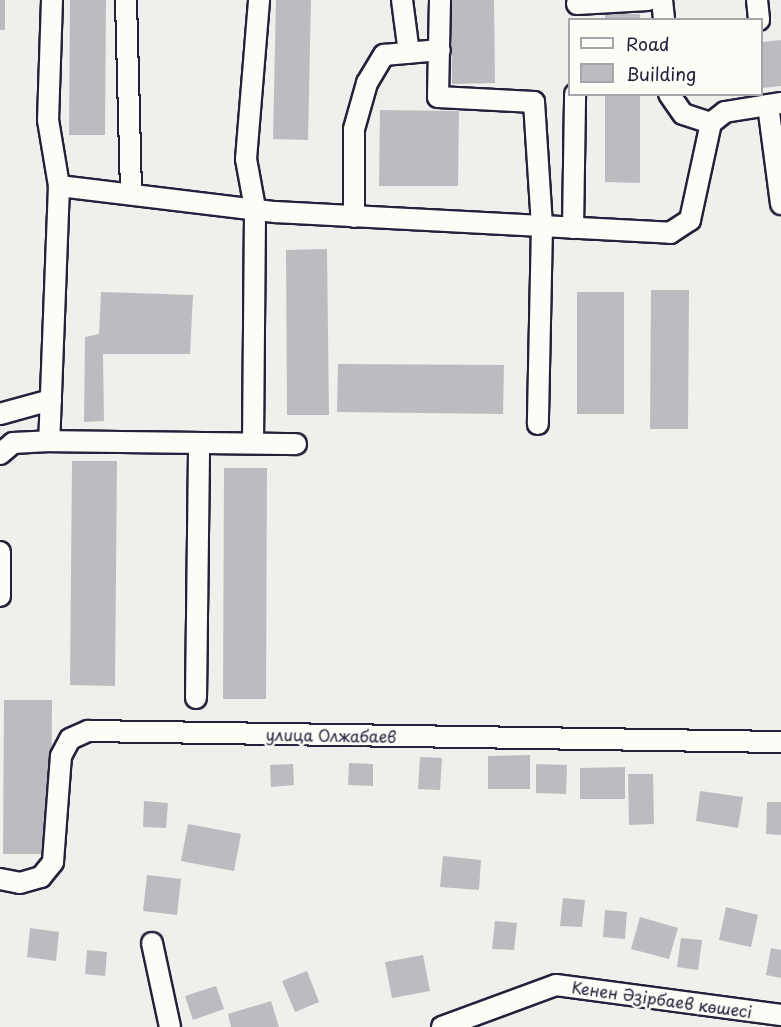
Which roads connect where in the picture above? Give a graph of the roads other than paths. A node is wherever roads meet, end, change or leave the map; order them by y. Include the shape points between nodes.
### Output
1 (52, 0) edge
2 (126, 0) edge
3 (259, 0) edge
4 (402, 0) edge
5 (440, 0) edge
6 (648, 0) edge
7 (662, 0) edge
8 (757, 0) edge
9 (577, 8) edge
10 (664, 18) edge
11 (759, 18) edge
12 (440, 50) junction
13 (409, 53) junction
14 (575, 96) edge
15 (670, 96) edge
16 (775, 104) edge
17 (711, 123) junction
18 (59, 186) junction
19 (131, 194) junction
20 (781, 204) edge
21 (255, 208) junction
22 (354, 216) junction
23 (543, 226) junction
24 (573, 228) junction
25 (51, 400) junction
26 (0, 414) edge
27 (538, 424) dead end
28 (49, 441) junction
29 (199, 443) junction
30 (253, 443) junction
31 (296, 444) dead end
32 (0, 454) edge
33 (0, 552) edge
34 (0, 596) edge
35 (196, 698) dead end
36 (781, 742) edge
37 (0, 879) edge
38 (153, 943) dead end
39 (781, 1015) edge
40 (170, 1027) edge
41 (442, 1027) edge

1 - 18 street via 48,120
2 - 19 street
3 - 21 street via 246,159
4 - 13 street
5 - 12 street
6 - 9 street
7 - 10 street
8 - 11 street
12 - 13 street
12 - 23 street via 438,97 534,102
13 - 22 street via 384,55 367,83 354,129
14 - 24 street
15 - 17 street via 683,114
16 - 17 street via 725,112
16 - 20 street
17 - 24 street via 690,220 681,231
18 - 19 street
18 - 25 street
19 - 21 street
21 - 22 street
21 - 30 street
22 - 23 street
23 - 24 street
23 - 27 street
25 - 26 street
25 - 28 street
28 - 29 street
28 - 32 street via 13,443
29 - 30 street
29 - 35 street
30 - 31 street
33 - 34 street
36 - 37 street, улица Олжабаев via 88,731 70,739 61,756 53,862 41,877 20,883
38 - 40 street
39 - 41 street, Кенен Әзірбаев көшесі via 556,985

